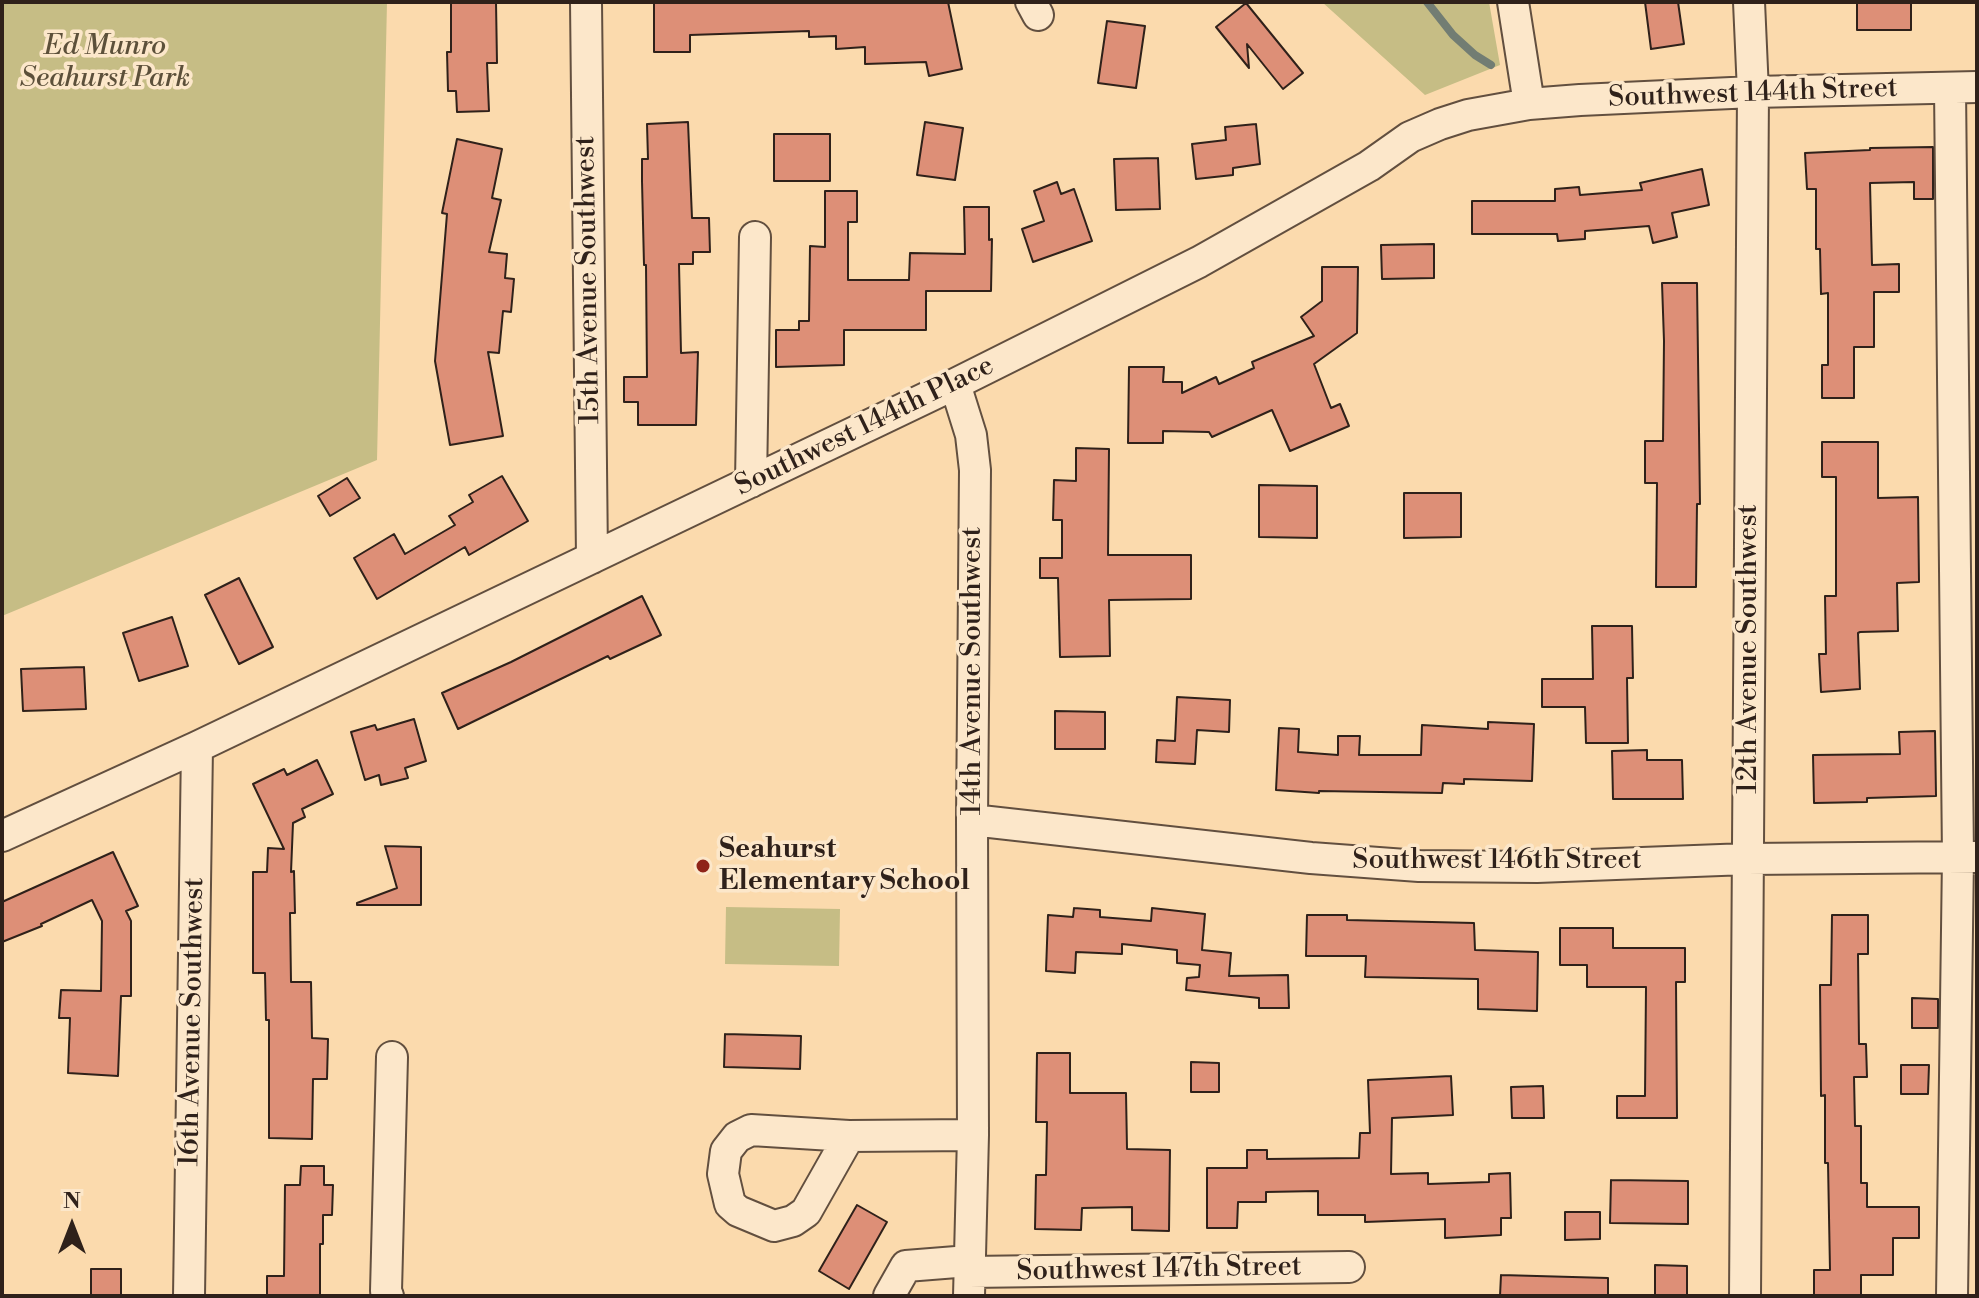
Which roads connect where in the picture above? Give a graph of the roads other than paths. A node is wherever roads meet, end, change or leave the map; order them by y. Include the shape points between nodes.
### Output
1 (586, 2) edge
2 (1513, 2) edge
3 (1749, 2) edge
4 (1963, 87) edge
5 (1753, 92) junction
6 (1529, 104) junction
7 (755, 237) dead end
8 (955, 384) junction
9 (751, 482) junction
10 (592, 558) junction
11 (197, 747) junction
12 (972, 820) junction
13 (2, 836) edge
14 (1967, 857) edge
15 (1747, 859) junction
16 (392, 1057) dead end
17 (973, 1135) junction
18 (849, 1136) dead end
19 (1349, 1267) dead end
20 (969, 1277) edge
21 (390, 1294) edge
22 (189, 1296) edge
23 (889, 1296) edge
24 (1745, 1296) edge
25 (1952, 1296) edge

1 - 10 street, 15th Avenue Southwest
2 - 6 street
3 - 5 street, 12th Avenue Southwest
4 - 5 street, Southwest 144th Street
4 - 14 street
5 - 6 street, Southwest 144th Street
5 - 15 street, 12th Avenue Southwest
6 - 8 street, Southwest 144th Place via 1468,115 1410,137 1369,166 1199,262
7 - 9 street
8 - 9 street, Southwest 144th Place
8 - 12 street, 14th Avenue Southwest via 971,435 975,470
9 - 10 street, Southwest 144th Place
10 - 11 street, Southwest 144th Place
11 - 13 street
11 - 22 street, 16th Avenue Southwest
12 - 15 street, Southwest 146th Street via 1419,866
12 - 17 street, 14th Avenue Southwest
14 - 15 street, Southwest 146th Street
14 - 25 street
15 - 24 street, 12th Avenue Southwest
16 - 21 street
17 - 18 street
17 - 20 street, 14th Avenue Southwest
19 - 20 street, Southwest 147th Street
20 - 23 street, Southwest 147th Street via 906,1266

